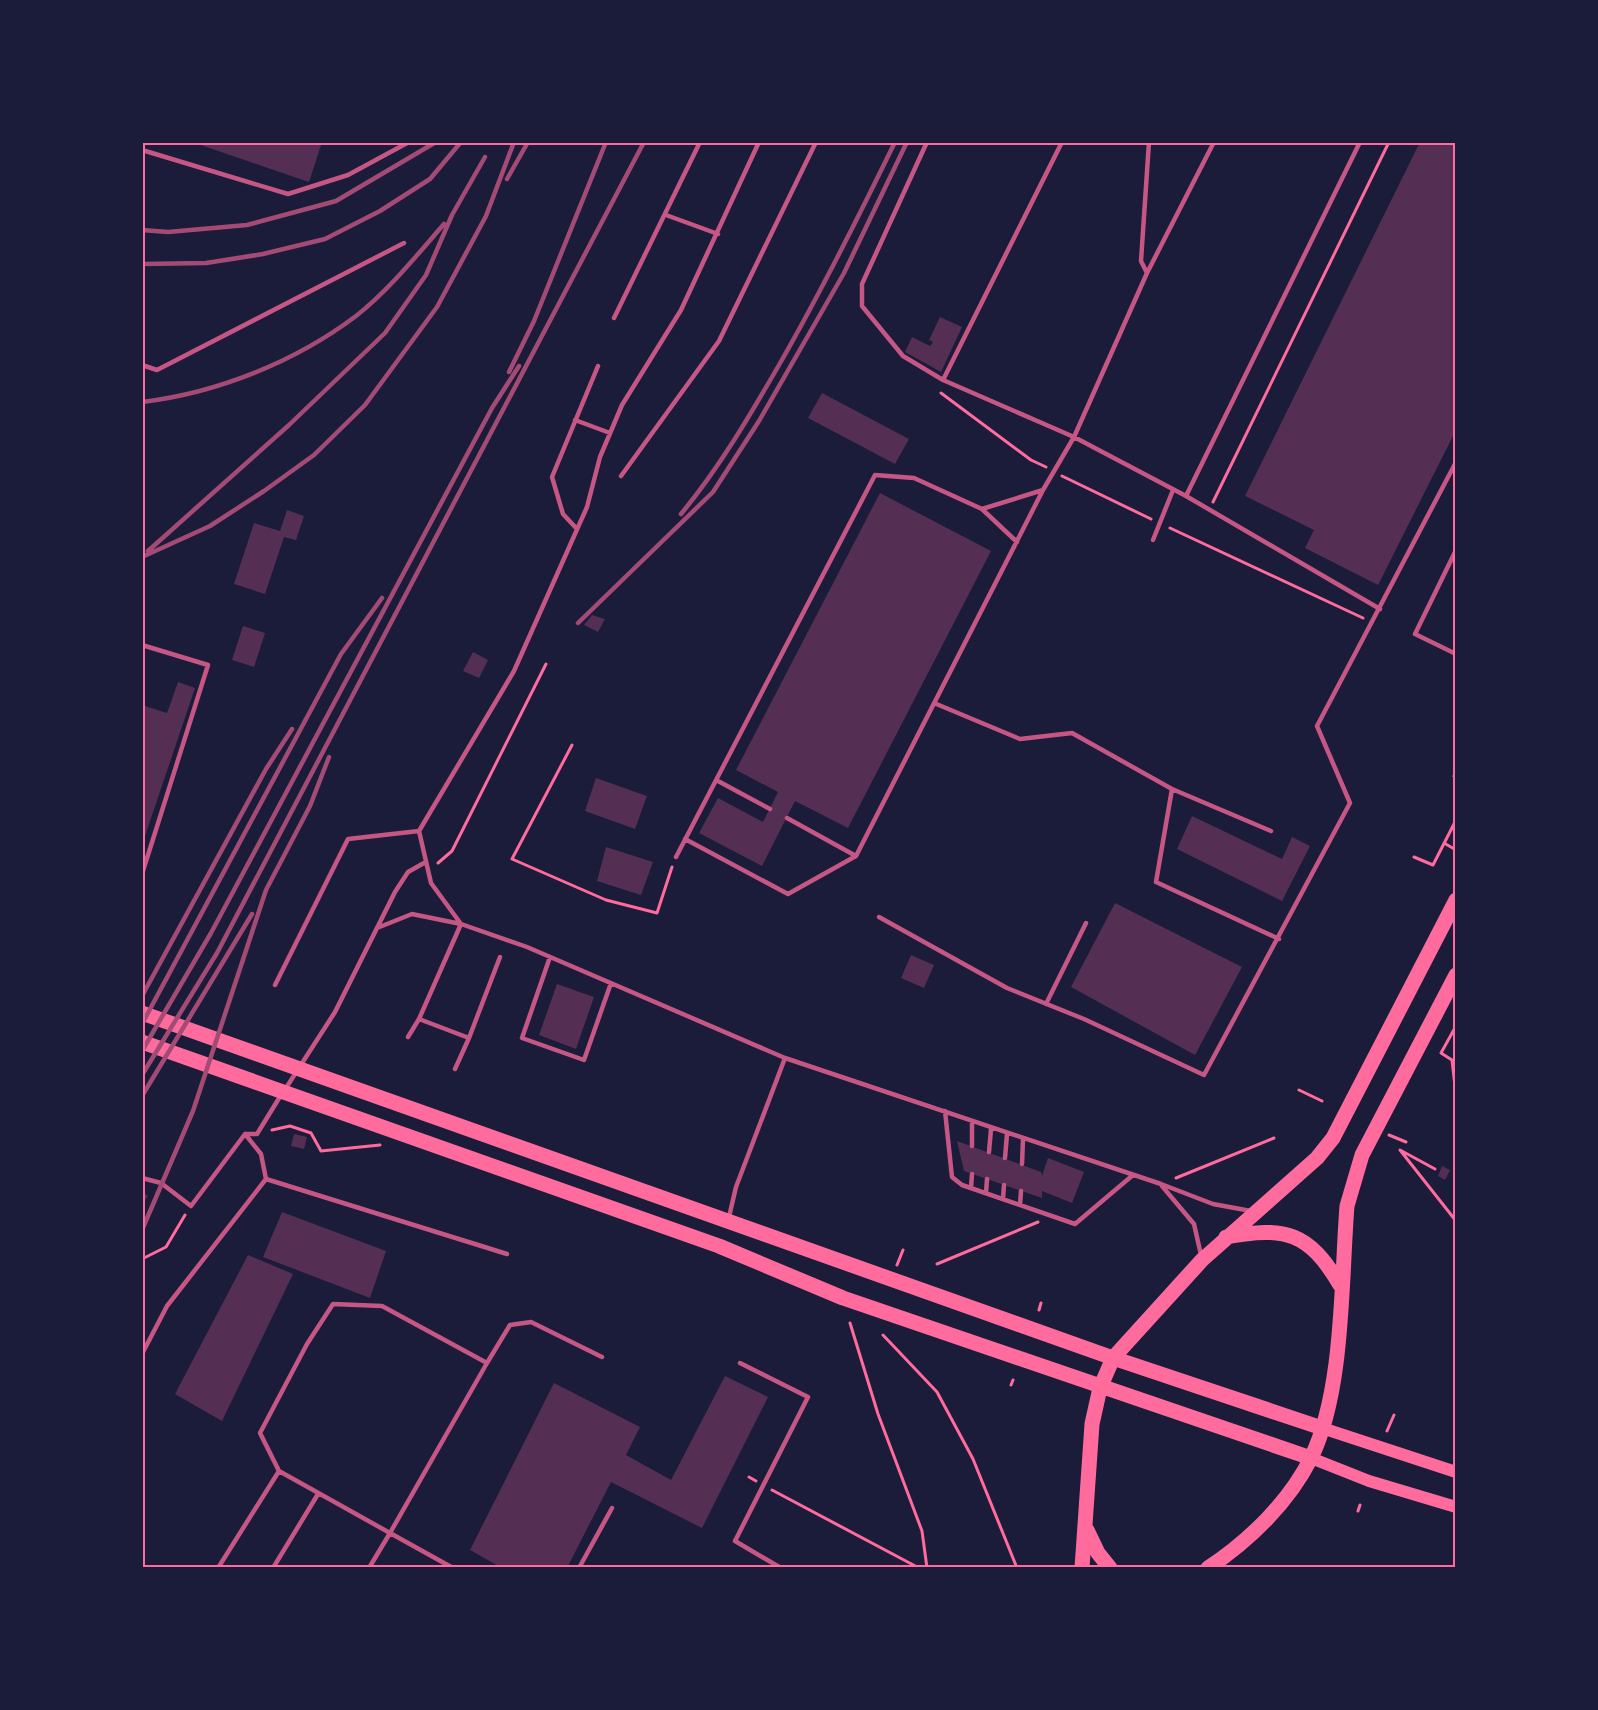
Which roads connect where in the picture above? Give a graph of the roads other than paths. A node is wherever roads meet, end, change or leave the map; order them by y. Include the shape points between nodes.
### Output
1 (409, 142) edge
2 (700, 142) edge
3 (759, 142) edge
4 (816, 142) edge
5 (927, 142) edge
6 (1062, 142) edge
7 (1149, 142) edge
8 (1214, 142) edge
9 (1360, 142) edge
10 (142, 150) edge
11 (666, 215) junction
12 (718, 234) junction
13 (404, 243) dead end
14 (1147, 273) junction
15 (614, 318) dead end
16 (142, 365) edge
17 (598, 366) dead end
18 (943, 380) junction
19 (575, 420) junction
20 (610, 433) junction
21 (1074, 438) junction
22 (1455, 462) edge
23 (621, 476) dead end
24 (1043, 490) junction
25 (1173, 490) junction
26 (1186, 496) junction
27 (982, 509) junction
28 (577, 529) junction
29 (1153, 540) dead end
30 (1017, 542) junction
31 (1455, 550) edge
32 (1380, 609) junction
33 (142, 645) edge
34 (1455, 654) edge
35 (934, 703) junction
36 (718, 781) junction
37 (1172, 789) junction
38 (770, 809) dead end
39 (787, 818) dead end
40 (420, 831) junction
41 (1270, 831) dead end
42 (686, 839) junction
43 (856, 855) junction
44 (676, 857) road end
45 (424, 863) junction
46 (142, 874) edge
47 (1455, 900) edge
48 (879, 917) dead end
49 (1086, 923) dead end
50 (461, 924) junction
51 (377, 928) junction
52 (1278, 939) junction
53 (500, 957) dead end
54 (550, 957) junction
55 (1455, 975) edge
56 (612, 983) junction
57 (275, 986) dead end
58 (1047, 1004) junction
59 (142, 1013) edge
60 (419, 1019) junction
61 (408, 1037) dead end
62 (469, 1038) junction
63 (142, 1042) edge
64 (785, 1058) junction
65 (455, 1069) dead end
66 (945, 1112) junction
67 (972, 1123) junction
68 (991, 1129) junction
69 (245, 1134) junction
70 (1007, 1134) junction
71 (1023, 1139) junction
72 (972, 1146) dead end
73 (989, 1152) dead end
74 (1005, 1158) dead end
75 (1022, 1164) dead end
76 (972, 1174) dead end
77 (1133, 1175) junction
78 (142, 1179) edge
79 (266, 1179) junction
80 (987, 1179) dead end
81 (1161, 1184) junction
82 (1004, 1185) dead end
83 (971, 1188) junction
84 (1021, 1191) dead end
85 (986, 1193) junction
86 (1003, 1199) junction
87 (1020, 1205) junction
88 (1254, 1212) junction
89 (728, 1220) junction
90 (1226, 1237) junction
91 (507, 1254) dead end
92 (1202, 1260) junction
93 (1341, 1285) junction
94 (142, 1354) edge
95 (602, 1358) dead end
96 (1113, 1358) junction
97 (487, 1363) junction
98 (740, 1363) dead end
99 (1100, 1388) junction
100 (1322, 1428) junction
101 (1311, 1458) junction
102 (279, 1470) junction
103 (1455, 1472) edge
104 (318, 1494) junction
105 (1455, 1507) edge
106 (612, 1508) dead end
107 (1086, 1527) junction
108 (390, 1533) junction
109 (218, 1568) edge
110 (273, 1568) edge
111 (369, 1568) edge
112 (453, 1568) edge
113 (579, 1568) edge
114 (781, 1568) edge
115 (1082, 1568) edge
116 (1110, 1568) edge
117 (1208, 1568) edge

1 - 10 lane via 348,175 288,194
2 - 11 lane
3 - 12 lane
4 - 23 lane via 719,341
5 - 18 lane via 862,284 862,306 903,356
6 - 18 lane
7 - 14 lane via 1141,261
8 - 14 lane
9 - 26 lane
11 - 12 lane
11 - 15 lane
12 - 20 lane via 681,310 622,405
13 - 16 lane via 157,370
14 - 21 lane
17 - 19 lane
18 - 21 lane
19 - 20 lane
19 - 28 lane via 552,477 563,514
20 - 28 lane
21 - 24 lane
21 - 25 lane
22 - 32 lane
24 - 27 lane
24 - 30 lane
25 - 26 lane
25 - 29 lane
26 - 32 lane
27 - 30 lane
27 - 36 lane via 914,478 876,475
28 - 40 lane via 514,671
30 - 35 lane
31 - 34 lane via 1415,634
32 - 52 lane via 1317,726 1350,803
33 - 46 lane via 208,665
35 - 37 lane via 1020,739 1072,733
35 - 43 lane
36 - 38 lane
36 - 42 lane
37 - 41 lane
37 - 52 lane via 1155,882
39 - 43 lane
40 - 45 lane
40 - 57 lane via 348,838
42 - 43 lane via 788,894
42 - 44 lane
45 - 50 lane via 431,883
45 - 51 lane via 408,872
47 - 88 main road via 1333,1138 1317,1158
48 - 58 lane via 1007,988
49 - 58 lane
50 - 51 lane via 412,914
50 - 54 lane
50 - 60 lane
51 - 69 lane via 335,1012 256,1134
52 - 58 lane via 1204,1075
53 - 62 lane
54 - 56 lane
54 - 56 lane via 522,1038 584,1060
55 - 93 main road via 1356,1171 1347,1206
56 - 64 lane
59 - 89 main road
60 - 61 lane
60 - 62 lane
62 - 65 lane
63 - 99 main road via 719,1246 843,1298
64 - 66 lane
64 - 89 lane via 736,1187
66 - 67 lane
66 - 83 lane via 952,1177
67 - 68 lane
67 - 72 lane
68 - 70 lane
68 - 73 lane
69 - 78 lane via 191,1206 161,1183
69 - 79 lane via 261,1154
70 - 71 lane
70 - 74 lane
71 - 75 lane
71 - 77 lane
76 - 83 lane
77 - 81 lane
77 - 87 lane via 1075,1224
79 - 91 lane
79 - 94 lane via 167,1306
80 - 85 lane
81 - 88 lane via 1213,1204
81 - 92 lane via 1194,1224
82 - 86 lane
83 - 85 lane
84 - 87 lane
85 - 86 lane
86 - 87 lane
88 - 90 main road
89 - 96 main road
90 - 92 main road
90 - 93 main road via 1272,1231 1291,1235 1318,1253
92 - 96 main road
93 - 100 main road via 1332,1389
95 - 97 lane via 531,1322 510,1325
96 - 99 main road
96 - 100 main road
97 - 102 lane via 382,1306 333,1304 260,1433
97 - 108 lane
98 - 114 lane via 808,1397 735,1541
99 - 101 main road
99 - 107 main road via 1092,1424
100 - 101 main road
100 - 103 main road
101 - 105 main road via 1369,1481
101 - 117 main road via 1285,1499
102 - 104 lane
102 - 109 lane
104 - 108 lane
104 - 110 lane
106 - 113 lane
107 - 115 main road
107 - 116 main road
108 - 111 lane
108 - 112 lane

